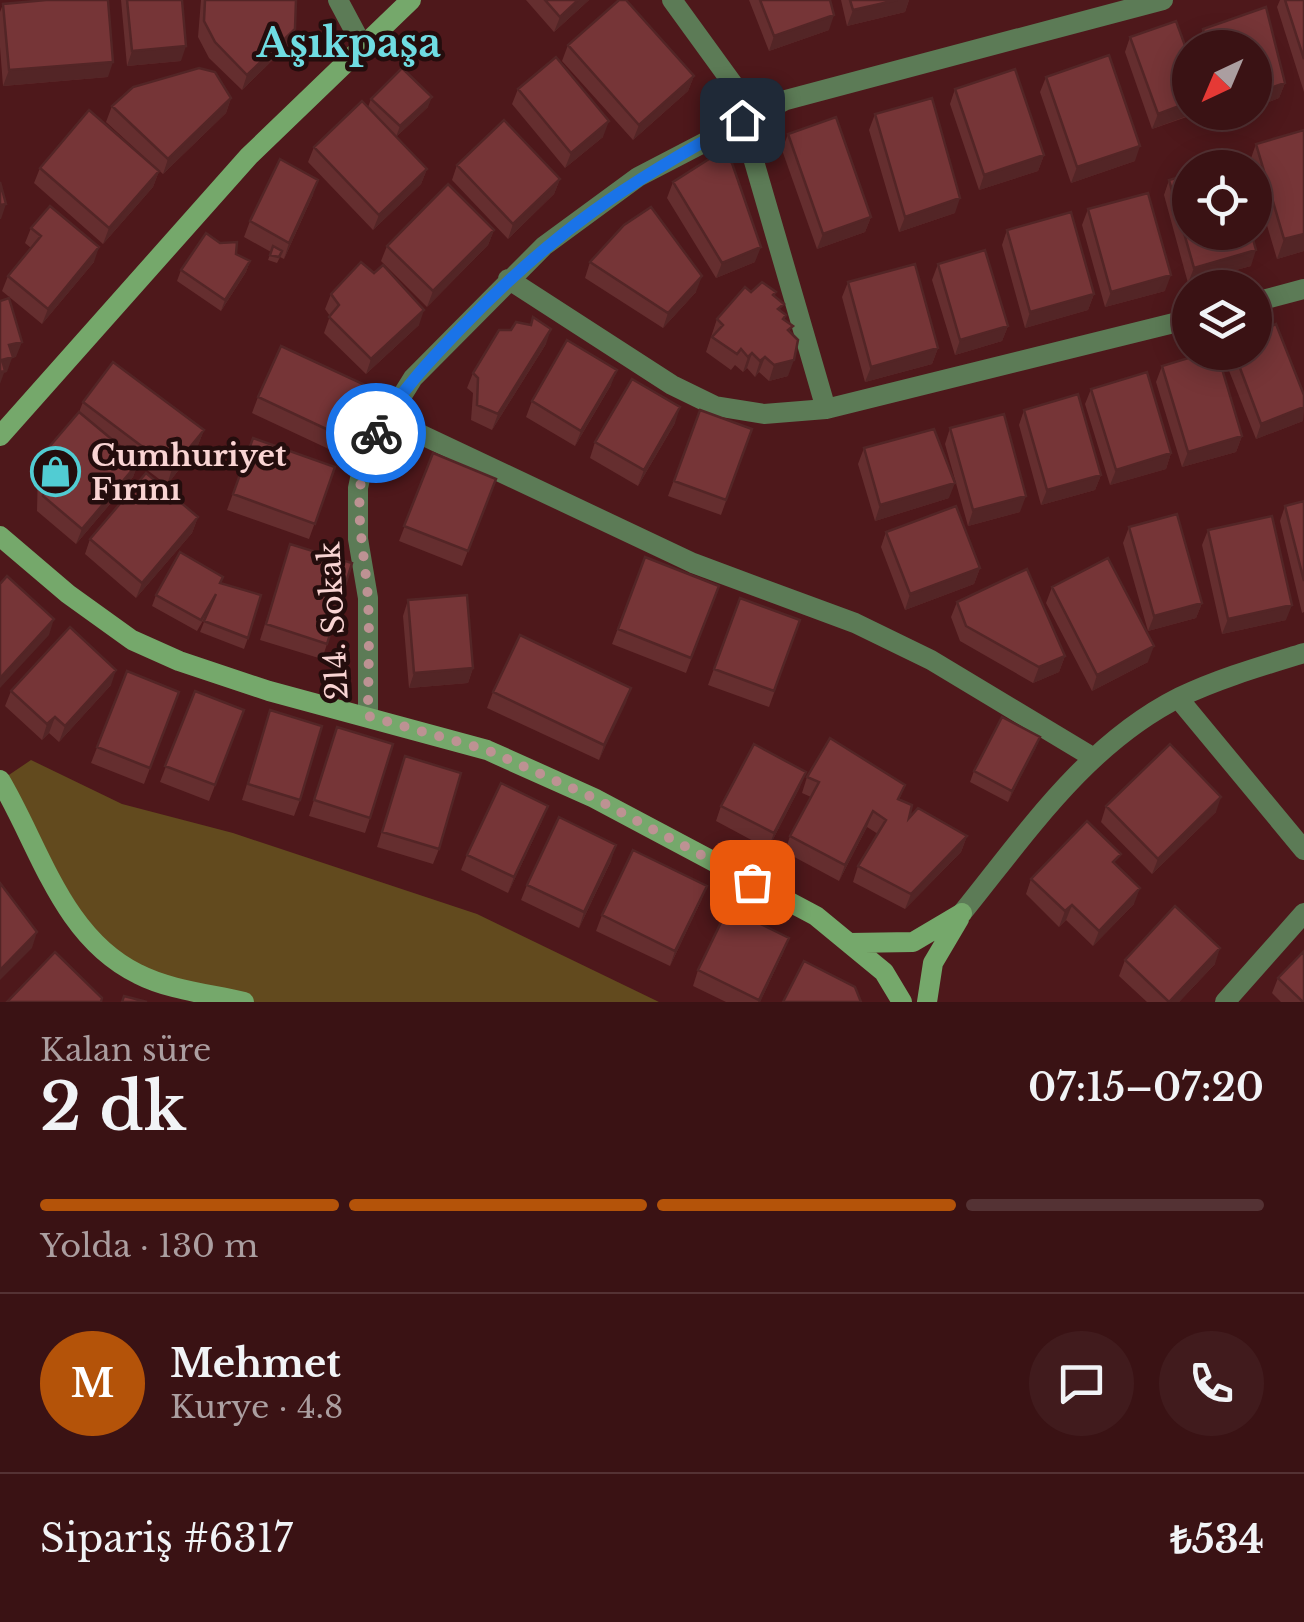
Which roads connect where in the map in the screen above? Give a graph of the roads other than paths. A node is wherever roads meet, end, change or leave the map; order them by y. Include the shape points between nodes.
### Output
1 (338, 0) edge
2 (410, 0) edge
3 (672, 0) edge
4 (1163, 0) edge
5 (362, 45) junction
6 (748, 117) junction
7 (508, 279) junction
8 (1304, 290) edge
9 (1272, 298) edge
10 (1172, 323) edge
11 (826, 409) junction
12 (386, 418) junction
13 (0, 436) edge
14 (0, 536) edge
15 (1304, 654) edge
16 (1178, 698) junction
17 (368, 716) junction
18 (1094, 758) junction
19 (0, 780) edge
20 (1304, 850) edge
21 (962, 913) junction
22 (1304, 913) edge
23 (849, 943) junction
24 (244, 1002) edge
25 (902, 1002) edge
26 (926, 1002) edge
27 (1225, 1002) edge

1 - 5 street
2 - 5 street
3 - 6 street
4 - 6 street, 214. Sokak via 786,100
5 - 13 street via 249,156
6 - 7 street, 214. Sokak via 638,177
6 - 11 street
7 - 11 street via 715,406 764,414
7 - 12 street, 214. Sokak via 413,378
8 - 9 street
10 - 11 street
12 - 17 street, 214. Sokak via 365,455 358,488 368,598
12 - 18 street via 693,563 854,623 931,660
14 - 17 street via 132,640 269,691
15 - 16 street
16 - 18 street
16 - 20 street
17 - 23 street via 487,750 594,798 816,916
18 - 21 street
19 - 24 street via 52,888 106,952 138,974
21 - 23 street via 913,942
21 - 26 street via 934,963
22 - 27 street
23 - 25 street via 884,972

